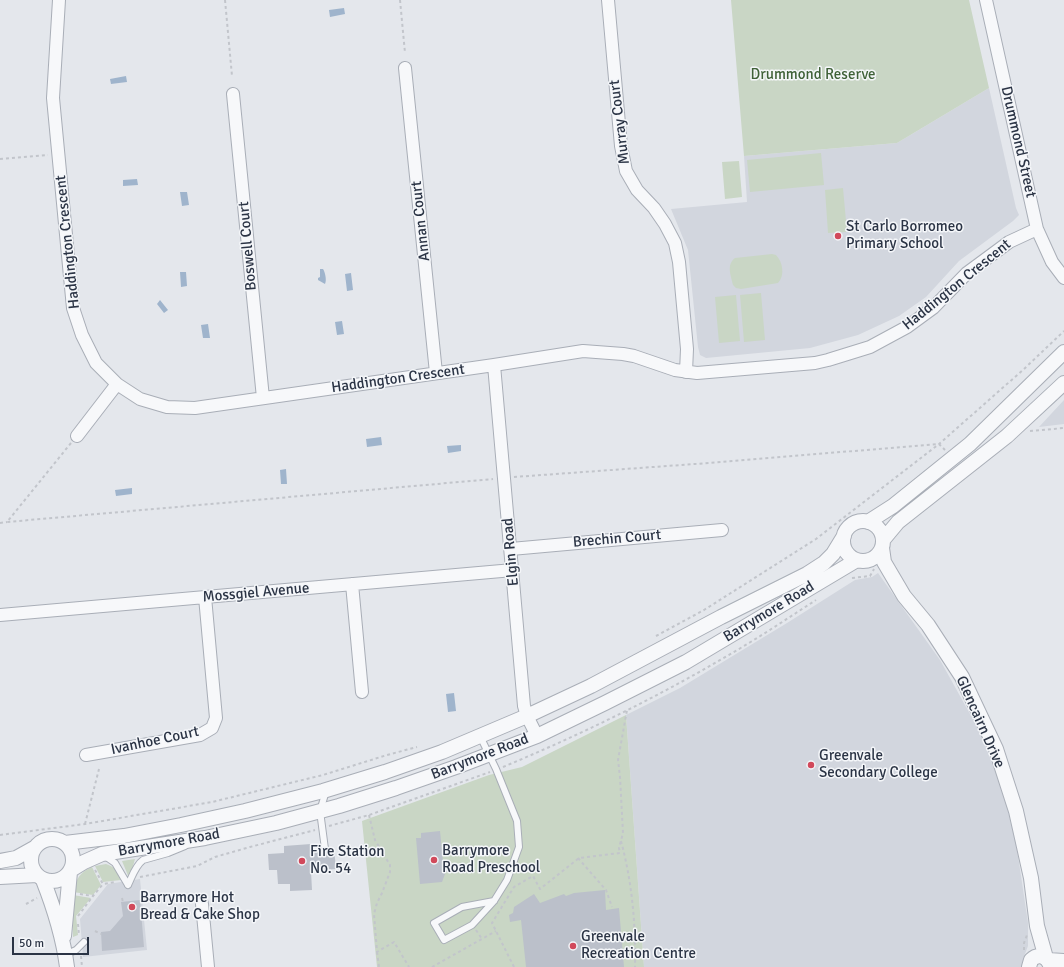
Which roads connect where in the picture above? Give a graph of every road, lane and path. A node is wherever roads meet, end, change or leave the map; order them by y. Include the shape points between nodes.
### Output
1 (59, 0) edge
2 (225, 0) edge
3 (400, 0) edge
4 (608, 0) edge
5 (986, 0) edge
6 (405, 53) dead end
7 (405, 68) dead end
8 (232, 76) dead end
9 (233, 94) dead end
10 (59, 154) junction
11 (0, 159) edge
12 (1037, 229) junction
13 (1064, 278) edge
14 (1064, 331) edge
15 (1064, 352) edge
16 (494, 365) junction
17 (686, 372) junction
18 (436, 373) junction
19 (117, 384) junction
20 (1064, 384) edge
21 (263, 398) junction
22 (1064, 428) edge
23 (1029, 431) dead end
24 (77, 436) joint
25 (939, 444) junction
26 (952, 458) junction
27 (505, 478) junction
28 (7, 522) junction
29 (868, 522) junction
30 (0, 523) edge
31 (722, 530) dead end
32 (844, 536) junction
33 (882, 544) junction
34 (511, 549) junction
35 (862, 560) junction
36 (513, 570) junction
37 (895, 581) junction
38 (352, 584) junction
39 (205, 597) junction
40 (0, 615) edge
41 (652, 639) dead end
42 (362, 692) dead end
43 (627, 710) dead end
44 (527, 716) junction
45 (480, 736) junction
46 (537, 736) junction
47 (424, 745) dead end
48 (489, 754) junction
49 (86, 755) dead end
50 (99, 769) dead end
51 (326, 790) junction
52 (320, 811) junction
53 (369, 815) dead end
54 (85, 824) junction
55 (0, 835) edge
56 (205, 838) junction
57 (621, 841) junction
58 (65, 843) junction
59 (34, 848) junction
60 (325, 849) dead end
61 (102, 854) junction
62 (578, 858) junction
63 (0, 861) edge
64 (201, 863) dead end
65 (94, 867) dead end
66 (70, 871) junction
67 (0, 877) edge
68 (40, 877) junction
69 (128, 879) junction
70 (103, 884) junction
71 (74, 894) dead end
72 (93, 896) junction
73 (37, 898) dead end
74 (122, 898) dead end
75 (494, 901) junction
76 (123, 902) dead end
77 (26, 904) dead end
78 (202, 904) dead end
79 (612, 907) dead end
80 (78, 917) dead end
81 (78, 923) dead end
82 (1037, 926) junction
83 (95, 931) dead end
84 (496, 931) junction
85 (101, 934) dead end
86 (1024, 943) dead end
87 (82, 944) junction
88 (1024, 946) dead end
89 (377, 952) junction
90 (65, 955) edge
91 (1064, 961) edge
92 (1048, 962) edge
93 (1030, 963) edge
94 (82, 967) edge
95 (208, 967) edge
96 (379, 967) edge
97 (409, 967) edge
98 (432, 967) edge
99 (514, 967) edge
100 (635, 967) edge

1 - 10 street, Haddington Crescent via 54,98
2 - 8 path
3 - 6 path
4 - 17 street, Murray Court via 621,146 626,171 637,190 665,224 675,243 687,349
5 - 12 street, Drummond Street
7 - 18 street, Annan Court
9 - 21 street, Boswell Court
10 - 11 path
10 - 19 street, Haddington Crescent via 73,308 82,335 96,362
12 - 13 street, Drummond Street via 1052,262
12 - 17 street, Haddington Crescent via 1009,242 967,273 933,308 907,327 862,350 815,363 702,373
14 - 25 path
15 - 26 street via 970,444
16 - 17 street, Haddington Crescent via 582,350 634,356
16 - 18 street, Haddington Crescent
16 - 27 street, Elgin Road
18 - 21 street, Haddington Crescent
19 - 21 street, Haddington Crescent via 140,399 167,407 195,408
19 - 24 street
20 - 33 street via 1007,436 898,522
22 - 23 path
24 - 28 path
25 - 26 path
25 - 27 path
25 - 41 path via 816,539 704,610
26 - 29 street via 893,506
27 - 28 path
27 - 34 street, Elgin Road
28 - 30 path
29 - 32 street via 854,524
29 - 33 street via 879,529
31 - 34 street, Brechin Court
32 - 35 street via 844,546 848,553
32 - 44 street, Barrymore Road via 833,554 807,574 591,686
33 - 35 street via 878,554
33 - 37 street, Glencairn Drive via 884,562
34 - 36 street, Elgin Road
35 - 37 street, Glencairn Drive via 878,566
35 - 46 street, Barrymore Road via 686,662
36 - 38 street, Mossgiel Avenue
36 - 44 street, Elgin Road via 524,706
37 - 82 street, Glencairn Drive via 962,677 996,749 1016,811 1031,878
38 - 39 street, Mossgiel Avenue
38 - 42 street
39 - 40 street, Mossgiel Avenue
39 - 49 street, Ivanhoe Court via 216,718 212,728 200,735
43 - 57 path via 618,760 624,833
44 - 45 street, Barrymore Road
44 - 46 street, Elgin Road
45 - 48 lane
45 - 51 street, Barrymore Road via 442,752
46 - 48 street, Barrymore Road
47 - 54 path via 387,754 324,775 212,802
48 - 52 street, Barrymore Road via 396,788
48 - 75 lane via 517,821 519,847 507,880
50 - 54 path
51 - 52 lane
51 - 58 street, Barrymore Road via 181,825 124,836
52 - 56 street, Barrymore Road
52 - 60 lane
53 - 89 path via 375,840 390,865 390,872 374,914
54 - 55 path
56 - 61 street, Barrymore Road
56 - 69 lane via 168,854 143,860
57 - 62 path via 620,854
57 - 100 path via 632,890
58 - 59 street via 49,839 40,842
58 - 66 street via 74,860
59 - 63 street via 16,858
59 - 68 street via 30,862 32,869
61 - 66 street, Barrymore Road
61 - 69 lane via 115,863
62 - 79 path via 606,890
62 - 84 path via 540,889 532,876 514,888 492,923
64 - 69 path via 197,866
65 - 70 path
66 - 68 street via 58,881 50,882
66 - 90 street
67 - 68 street
68 - 90 street via 54,908
69 - 70 path
70 - 72 path
71 - 72 path
72 - 80 path
73 - 77 path
74 - 76 path
75 - 75 lane via 462,907 434,923 444,940 472,925
78 - 95 street
81 - 87 path
82 - 92 street, Glencairn Drive
82 - 93 street, Glencairn Drive
83 - 85 path
84 - 98 path
84 - 99 path
86 - 88 path
87 - 90 lane
87 - 94 path
89 - 96 path
89 - 97 path via 394,942
91 - 92 street
92 - 93 street via 1037,956

